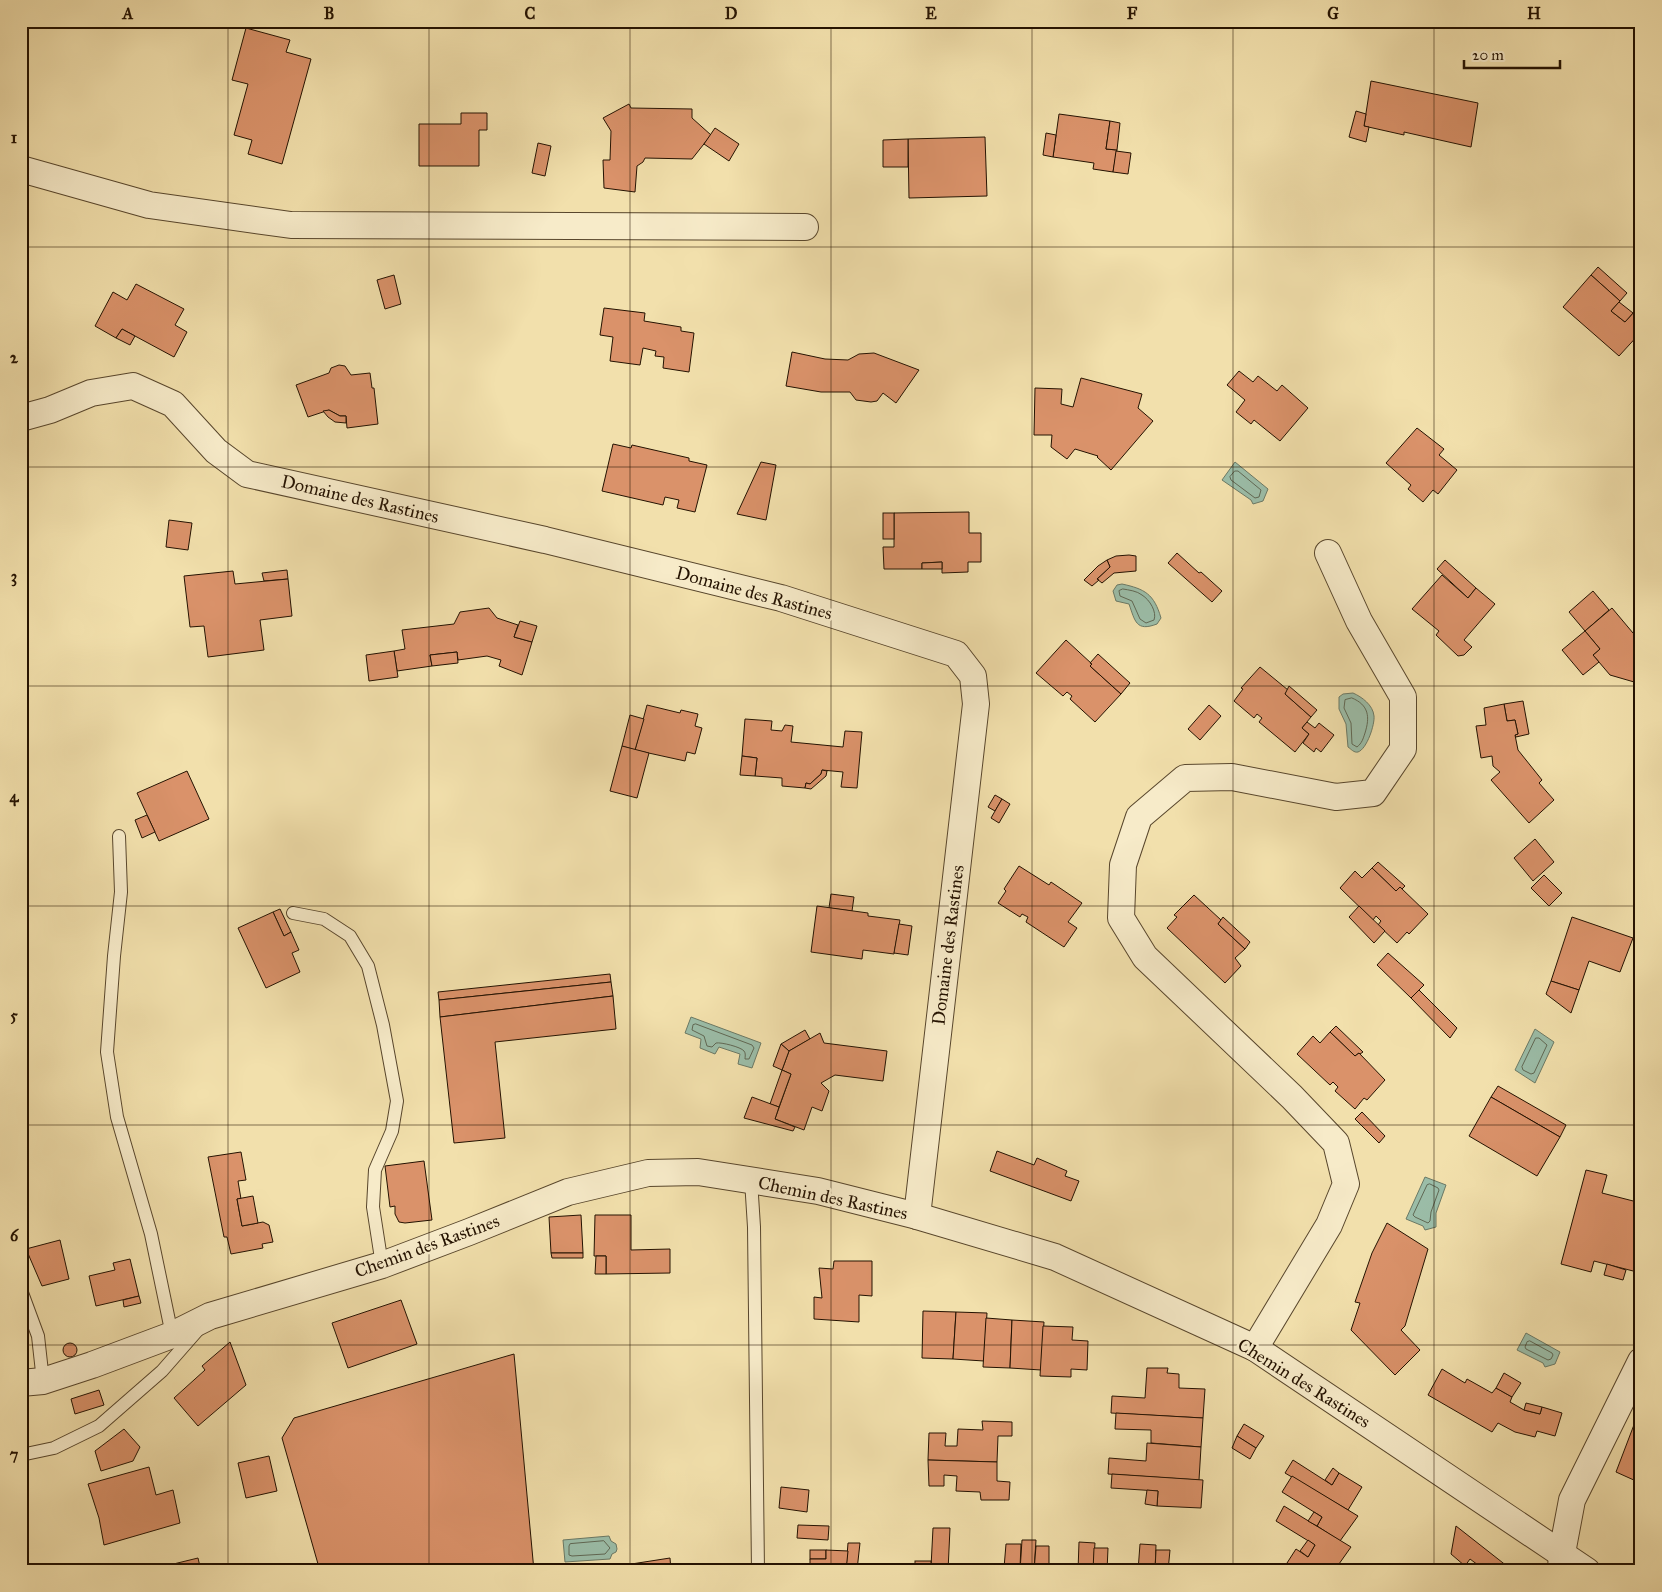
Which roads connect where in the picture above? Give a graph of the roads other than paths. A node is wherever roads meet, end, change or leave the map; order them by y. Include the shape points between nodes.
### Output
1 (21, 169) edge
2 (806, 228) dead end
3 (21, 418) edge
4 (1328, 553) dead end
5 (119, 836) dead end
6 (294, 913) dead end
7 (751, 1180) junction
8 (917, 1216) junction
9 (382, 1265) junction
10 (21, 1290) edge
11 (210, 1316) junction
12 (172, 1335) junction
13 (1255, 1348) junction
14 (1641, 1361) edge
15 (32, 1382) edge
16 (21, 1455) edge
17 (1561, 1562) edge
18 (758, 1571) edge
19 (1587, 1571) edge

1 - 2 street via 149,205 291,225
3 - 8 street, Domaine des Rastines via 91,394 133,386 173,404 216,451 247,474 545,540 781,598 956,654 973,676 976,704
4 - 13 street via 1359,621 1403,697 1403,749 1373,793 1336,797 1232,777 1185,778 1139,818 1123,865 1121,918 1145,957 1336,1143 1346,1184 1329,1225
5 - 12 lane via 121,892 107,1052 117,1117 150,1234
6 - 9 lane via 324,918 350,936 368,966 383,1025 397,1101 392,1131 376,1170 372,1207
7 - 8 street, Chemin des Rastines
7 - 9 street, Chemin des Rastines via 698,1172 648,1173 568,1192
7 - 18 lane
8 - 13 street, Chemin des Rastines via 1056,1257
9 - 11 street, Chemin des Rastines
10 - 15 lane via 38,1336
11 - 12 street, Chemin des Rastines
11 - 16 lane via 162,1371 99,1426 54,1448
12 - 15 street, Chemin des Rastines via 92,1365
13 - 17 street, Chemin des Rastines
14 - 17 street via 1572,1500
17 - 19 street, Chemin des Rastines

